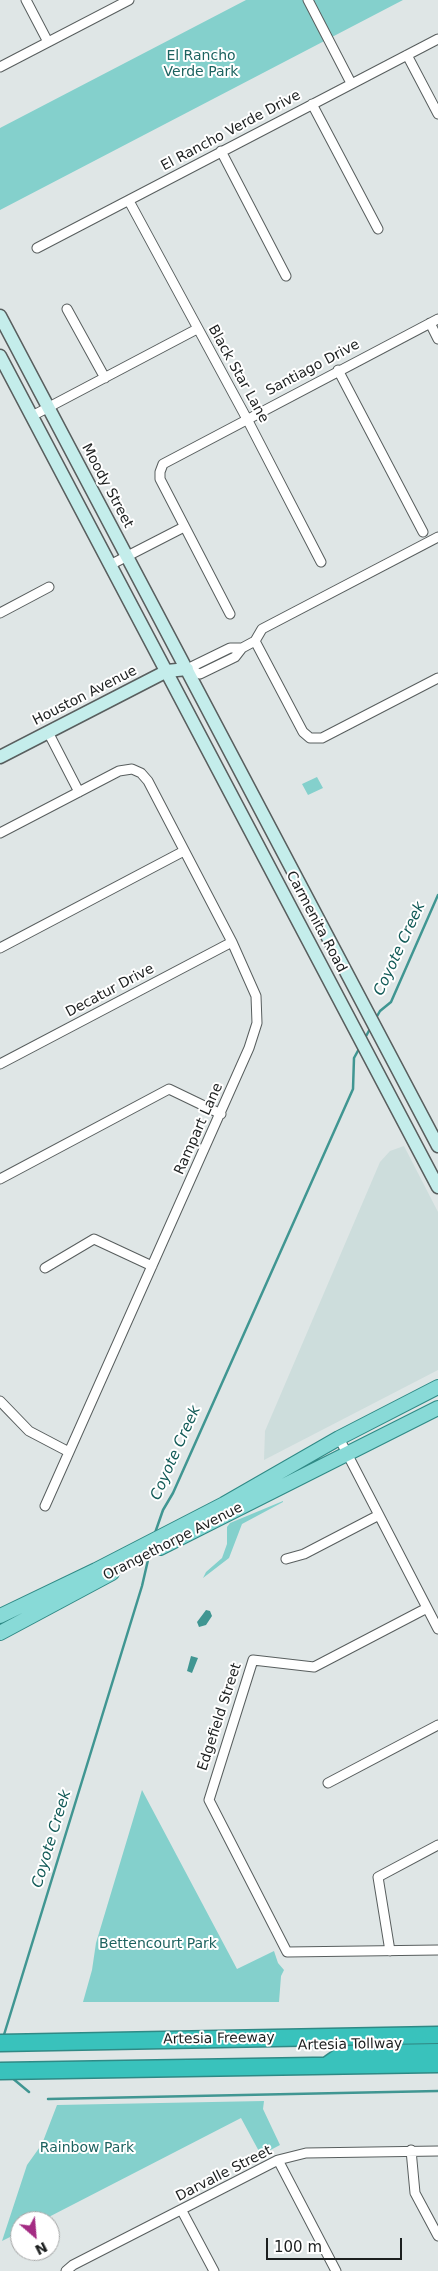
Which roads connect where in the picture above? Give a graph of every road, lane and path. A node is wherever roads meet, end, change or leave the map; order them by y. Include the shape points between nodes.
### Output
1 (26, 0) edge
2 (128, 0) edge
3 (308, 0) edge
4 (438, 39) edge
5 (48, 42) junction
6 (407, 55) junction
7 (0, 67) edge
8 (351, 83) junction
9 (312, 104) junction
10 (438, 114) edge
11 (220, 151) junction
12 (129, 201) junction
13 (378, 229) dead end
14 (37, 248) dead end
15 (286, 276) dead end
16 (67, 309) dead end
17 (0, 316) edge
18 (434, 321) edge
19 (197, 329) junction
20 (438, 339) edge
21 (0, 356) edge
22 (338, 370) junction
23 (105, 378) junction
24 (48, 408) junction
25 (32, 416) junction
26 (247, 419) junction
27 (184, 527) junction
28 (423, 532) dead end
29 (438, 537) edge
30 (127, 556) junction
31 (320, 562) dead end
32 (110, 565) junction
33 (49, 587) dead end
34 (0, 613) edge
35 (230, 614) dead end
36 (255, 641) junction
37 (187, 669) junction
38 (167, 671) junction
39 (438, 678) edge
40 (48, 732) junction
41 (0, 757) edge
42 (79, 792) junction
43 (0, 833) edge
44 (184, 850) junction
45 (232, 942) junction
46 (0, 948) edge
47 (0, 1064) edge
48 (221, 1114) junction
49 (438, 1146) edge
50 (0, 1179) edge
51 (438, 1186) edge
52 (152, 1266) junction
53 (45, 1268) dead end
54 (438, 1387) edge
55 (0, 1401) edge
56 (438, 1408) edge
57 (339, 1438) junction
58 (69, 1452) junction
59 (348, 1455) junction
60 (45, 1506) dead end
61 (222, 1511) junction
62 (379, 1515) junction
63 (286, 1559) dead end
64 (94, 1577) junction
65 (427, 1608) junction
66 (0, 1616) edge
67 (438, 1629) edge
68 (0, 1633) edge
69 (438, 1725) edge
70 (328, 1783) dead end
71 (438, 1845) edge
72 (438, 1950) edge
73 (390, 1951) junction
74 (438, 2035) edge
75 (264, 2038) junction
76 (0, 2043) edge
77 (438, 2044) edge
78 (438, 2052) edge
79 (438, 2064) edge
80 (326, 2066) junction
81 (0, 2070) edge
82 (411, 2150) junction
83 (438, 2150) edge
84 (278, 2160) junction
85 (182, 2211) junction
86 (438, 2236) edge
87 (66, 2271) edge
88 (214, 2271) edge
89 (336, 2271) edge

1 - 5 street
2 - 5 street
3 - 8 street
4 - 6 street, El Rancho Verde Drive
5 - 7 street
6 - 8 street, El Rancho Verde Drive
6 - 10 street
8 - 9 street, El Rancho Verde Drive
9 - 11 street, El Rancho Verde Drive
9 - 13 street
11 - 12 street, El Rancho Verde Drive
11 - 15 street
12 - 14 street, El Rancho Verde Drive
12 - 19 street, Black Star Lane
16 - 23 street
17 - 24 main road, Moody Street
18 - 20 street
18 - 22 street, Santiago Drive
19 - 23 street
19 - 26 street, Black Star Lane
21 - 25 main road
22 - 26 street, Santiago Drive
22 - 28 street
23 - 24 street
24 - 25 street
24 - 30 main road, Moody Street
25 - 32 main road
26 - 27 street, Santiago Drive via 161,468 160,479
26 - 31 street, Black Star Lane
27 - 30 street
27 - 35 street
29 - 36 street via 262,630
30 - 32 street
30 - 37 main road, Moody Street
32 - 38 main road
33 - 34 street
36 - 37 street via 242,648 235,657 200,674
36 - 39 street via 303,732 310,738 322,738
37 - 38 main road, Houston Avenue
37 - 49 main road, Carmenita Road
38 - 40 main road, Houston Avenue
38 - 51 main road, Carmenita Road
40 - 41 main road, Houston Avenue
40 - 42 street
42 - 43 street
42 - 44 street, Rampart Lane via 119,771 135,769 148,781
44 - 45 street, Rampart Lane
44 - 46 street
45 - 47 street, Decatur Drive
45 - 48 street, Rampart Lane via 256,996 257,1023
48 - 50 street via 169,1089
48 - 52 street, Rampart Lane
52 - 53 street via 94,1239
52 - 58 street, Rampart Lane
54 - 57 main road, Orangethorpe Avenue
55 - 58 street via 29,1431
56 - 59 main road, Orangethorpe Avenue
57 - 59 street
57 - 61 main road, Orangethorpe Avenue
58 - 60 street, Rampart Lane
59 - 61 main road, Orangethorpe Avenue
59 - 62 street
61 - 64 main road, Orangethorpe Avenue
62 - 63 street via 304,1554
62 - 65 street
64 - 66 main road, Orangethorpe Avenue
64 - 68 main road, Orangethorpe Avenue
65 - 67 street
65 - 73 street, Edgefield Street via 314,1666 253,1660 209,1800 287,1952
69 - 70 street
71 - 73 street via 378,1877
72 - 73 street
74 - 75 highway, Artesia Freeway
75 - 76 highway, Artesia Freeway
75 - 77 highway, Artesia Tollway via 277,2046
78 - 80 highway, Artesia Tollway via 343,2054
79 - 80 highway, Artesia Freeway
80 - 81 highway, Artesia Freeway
82 - 83 street, Darvalle Street
82 - 84 street, Darvalle Street via 306,2153
82 - 86 street via 415,2193
84 - 85 street, Darvalle Street
84 - 89 street
85 - 87 street, Darvalle Street
85 - 88 street

